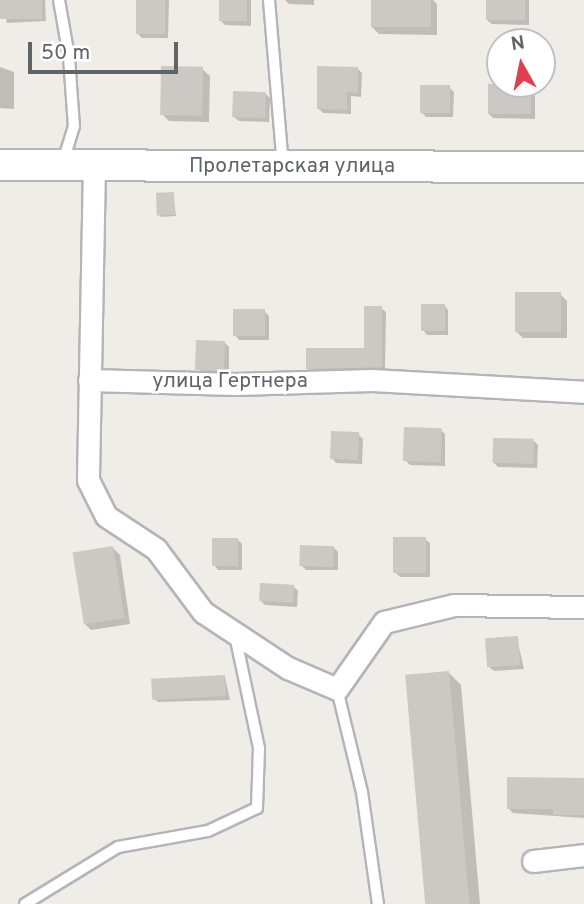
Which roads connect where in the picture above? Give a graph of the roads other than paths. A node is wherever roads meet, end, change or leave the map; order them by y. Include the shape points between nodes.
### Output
1 (59, 0) edge
2 (269, 0) edge
3 (0, 165) edge
4 (62, 165) junction
5 (94, 165) junction
6 (283, 167) junction
7 (584, 167) edge
8 (89, 380) junction
9 (584, 392) edge
10 (584, 607) edge
11 (234, 632) junction
12 (337, 689) junction
13 (584, 855) edge
14 (533, 861) dead end
15 (25, 904) edge
16 (378, 904) edge

1 - 4 lane via 74,126
2 - 6 lane
3 - 4 main road, Пролетарская улица
4 - 5 main road, Пролетарская улица
5 - 6 main road, Пролетарская улица
5 - 8 street
6 - 7 main road, Пролетарская улица
8 - 9 street, улица Гертнера via 236,384 372,380
8 - 11 street via 88,480 106,516 156,549 203,612
10 - 12 street via 454,605 384,622
11 - 12 street via 288,668
11 - 15 lane via 259,748 257,808 208,831 118,848
12 - 16 lane via 362,792
13 - 14 street

